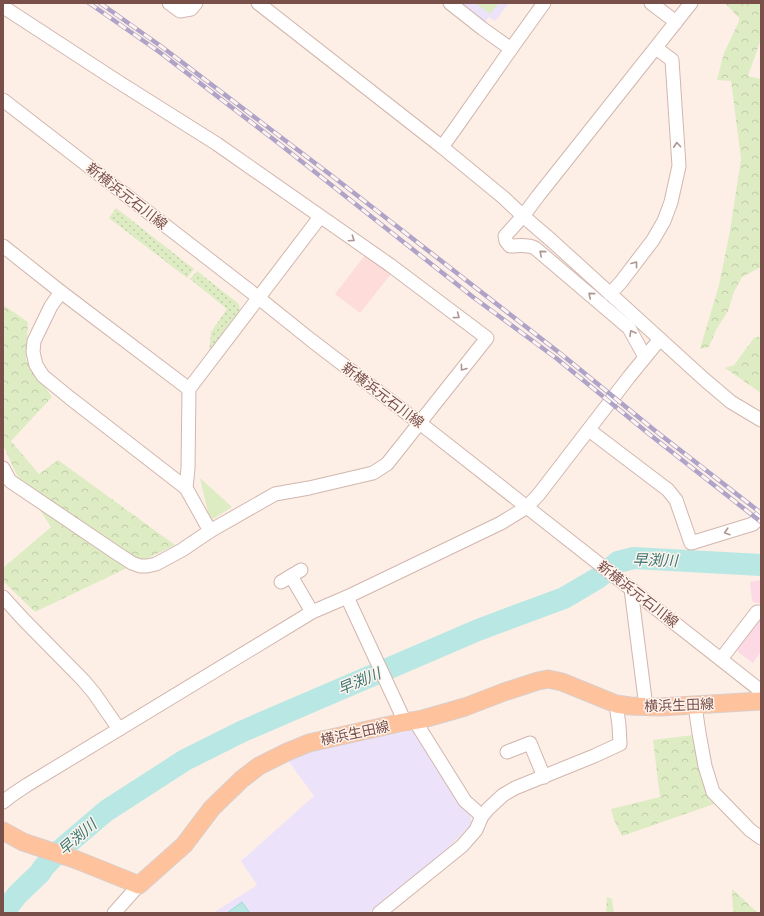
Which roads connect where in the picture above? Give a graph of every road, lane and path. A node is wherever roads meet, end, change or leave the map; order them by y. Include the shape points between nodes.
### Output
1 (169, 3) edge
2 (196, 3) edge
3 (258, 3) edge
4 (450, 3) edge
5 (544, 3) edge
6 (651, 3) edge
7 (691, 3) edge
8 (5, 7) edge
9 (676, 22) junction
10 (656, 48) junction
11 (511, 49) junction
12 (3, 100) edge
13 (442, 146) junction
14 (523, 216) junction
15 (320, 217) junction
16 (3, 246) edge
17 (61, 292) junction
18 (610, 294) junction
19 (258, 298) junction
20 (660, 339) junction
21 (645, 357) junction
22 (189, 389) junction
23 (761, 420) edge
24 (419, 423) junction
25 (589, 430) junction
26 (3, 468) edge
27 (6, 484) edge
28 (186, 488) junction
29 (527, 507) junction
30 (761, 516) edge
31 (210, 531) junction
32 (291, 576) dead end
33 (631, 589) junction
34 (347, 596) junction
35 (3, 597) edge
36 (312, 612) junction
37 (761, 612) edge
38 (721, 659) junction
39 (761, 691) edge
40 (761, 701) edge
41 (616, 704) junction
42 (695, 706) junction
43 (646, 708) junction
44 (410, 722) junction
45 (120, 729) junction
46 (507, 752) dead end
47 (544, 777) junction
48 (3, 802) edge
49 (482, 816) junction
50 (3, 831) edge
51 (761, 838) edge
52 (139, 885) junction
53 (114, 913) edge
54 (380, 913) edge

1 - 2 street via 180,11 191,9
3 - 13 street
4 - 11 street
5 - 11 street
6 - 9 street
7 - 9 street
8 - 15 street via 217,144
9 - 10 street
10 - 14 street
18 -> 10 street via 657,233 664,221 676,184 679,166 672,60
11 - 13 street
12 - 19 street, 新横浜元石川線
13 - 14 street
14 - 18 street
21 -> 14 street via 629,328 535,248 530,245 510,246 506,242 505,236
15 - 19 street
15 -> 24 street via 390,265 487,338
16 - 17 street
17 - 22 street
17 - 28 street via 51,306 34,341 36,365 43,376
18 - 20 street
19 - 22 street
19 - 24 street, 新横浜元石川線
20 - 21 street
20 - 23 street via 721,394
21 - 25 street
22 - 28 street
24 - 29 street, 新横浜元石川線
24 - 31 street via 387,464 373,473 275,494
25 - 29 street
30 -> 25 street via 753,524 691,543 676,500 668,490
26 - 27 street
27 - 31 street via 140,566 156,564
28 - 31 street
29 - 33 street, 新横浜元石川線
29 - 34 street via 501,523
32 - 36 street
33 - 38 street, 新横浜元石川線
33 - 43 street
34 - 36 street
34 - 44 street via 374,656
35 - 45 street via 83,680
36 - 45 street
37 - 38 street via 756,612
38 - 39 street, 新横浜元石川線
40 - 42 main road, 横浜生田線
41 - 43 main road, 横浜生田線
41 - 44 main road, 横浜生田線 via 562,682 548,679 465,707
41 - 47 street via 620,744
42 - 43 main road, 横浜生田線
42 - 51 street via 705,766 713,792
44 - 49 street via 465,801
44 - 52 main road, 横浜生田線 via 309,743 259,766 212,808 184,845
45 - 48 street
46 - 47 street via 530,743
47 - 49 street via 503,795
49 - 54 street via 476,830 462,846
50 - 52 main road via 43,850 77,860
52 - 53 street

